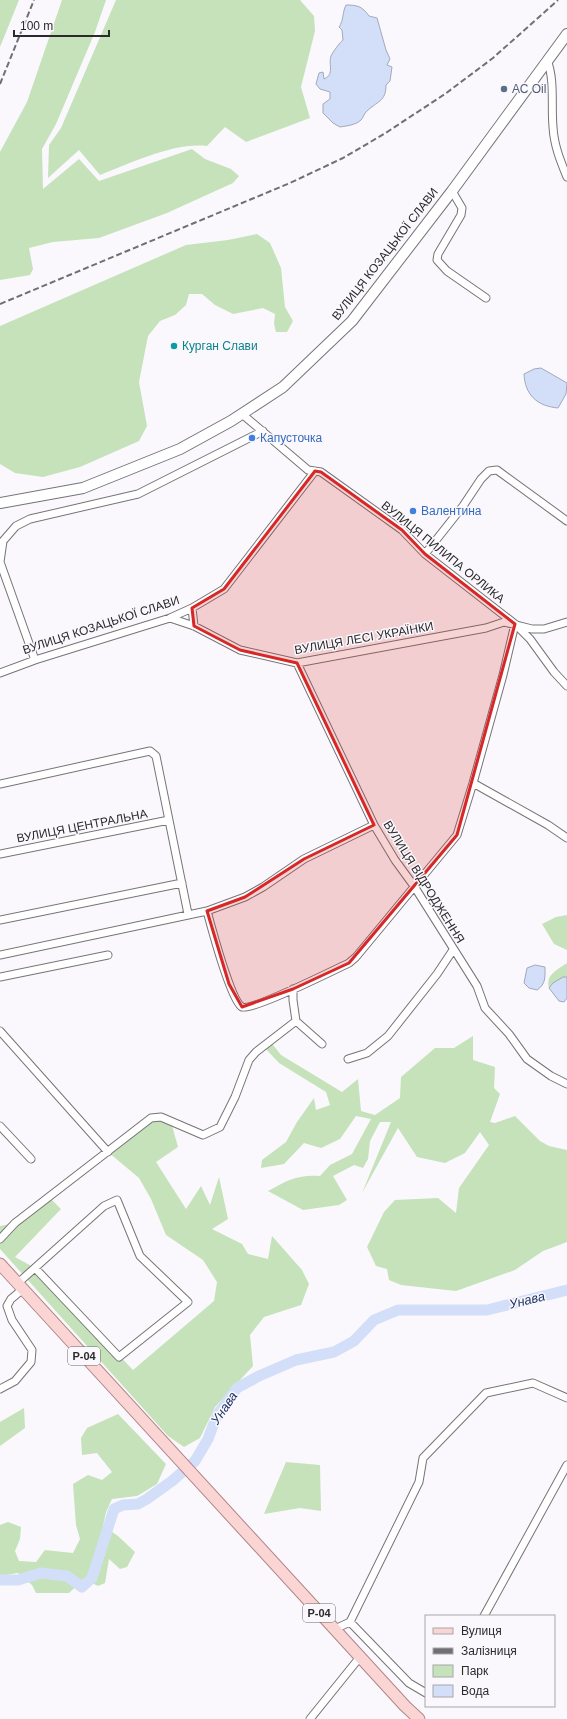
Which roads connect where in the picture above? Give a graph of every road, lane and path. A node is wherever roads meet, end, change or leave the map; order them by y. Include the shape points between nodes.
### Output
1 (567, 34) edge
2 (547, 60) junction
3 (567, 177) edge
4 (452, 191) junction
5 (486, 298) dead end
6 (242, 414) junction
7 (263, 431) junction
8 (315, 472) junction
9 (0, 503) edge
10 (567, 521) edge
11 (426, 554) junction
12 (0, 562) edge
13 (192, 608) junction
14 (170, 618) junction
15 (567, 622) edge
16 (515, 624) junction
17 (194, 626) junction
18 (35, 660) junction
19 (297, 663) junction
20 (0, 673) edge
21 (567, 686) edge
22 (473, 782) junction
23 (0, 784) edge
24 (169, 820) junction
25 (374, 825) junction
26 (567, 838) edge
27 (0, 854) edge
28 (182, 883) junction
29 (414, 886) junction
30 (207, 910) junction
31 (191, 914) junction
32 (0, 920) edge
33 (453, 950) junction
34 (0, 955) edge
35 (108, 955) dead end
36 (0, 977) edge
37 (293, 989) junction
38 (296, 1021) junction
39 (0, 1031) edge
40 (322, 1044) dead end
41 (348, 1060) dead end
42 (567, 1084) edge
43 (0, 1126) edge
44 (108, 1152) junction
45 (31, 1159) dead end
46 (0, 1239) edge
47 (0, 1264) edge
48 (35, 1268) junction
49 (20, 1286) junction
50 (0, 1389) edge
51 (567, 1398) edge
52 (567, 1465) edge
53 (485, 1615) edge
54 (350, 1622) junction
55 (335, 1629) junction
56 (360, 1657) junction
57 (425, 1692) edge
58 (310, 1719) edge
59 (419, 1719) edge

1 - 2 main road, ВУЛИЦЯ КОЗАЦЬКОЇ СЛАВИ
2 - 3 street via 551,70 553,128 557,154
2 - 4 main road, ВУЛИЦЯ КОЗАЦЬКОЇ СЛАВИ
4 - 5 street via 462,208 461,215 438,254 438,260 447,271
4 - 6 main road, ВУЛИЦЯ КОЗАЦЬКОЇ СЛАВИ via 352,321 283,387
6 - 7 street, ВУЛИЦЯ ПИЛИПА ОРЛИКА
6 - 9 main road, ВУЛИЦЯ КОЗАЦЬКОЇ СЛАВИ via 180,449 83,488
7 - 8 street, ВУЛИЦЯ ПИЛИПА ОРЛИКА via 308,470
7 - 12 street via 138,494 30,519 16,526 3,541
8 - 11 street, ВУЛИЦЯ ПИЛИПА ОРЛИКА via 322,472 402,530
8 - 13 street, ВУЛИЦЯ КОЗАЦЬКОЇ СЛАВИ via 224,589
10 - 11 street via 497,470 489,471
11 - 16 street, ВУЛИЦЯ ПИЛИПА ОРЛИКА
12 - 18 street
13 - 14 street, ВУЛИЦЯ КОЗАЦЬКОЇ СЛАВИ
13 - 17 street
14 - 17 street, ВУЛИЦЯ ЛЕСІ УКРАЇНКИ
14 - 18 street, ВУЛИЦЯ КОЗАЦЬКОЇ СЛАВИ
15 - 16 street, ВУЛИЦЯ ЛЕСІ УКРАЇНКИ via 544,629 532,629
16 - 19 street, ВУЛИЦЯ ЛЕСІ УКРАЇНКИ via 504,622 486,628
16 - 21 street, ВУЛИЦЯ ПИЛИПА ОРЛИКА via 530,638
16 - 22 street
17 - 19 street, ВУЛИЦЯ ЛЕСІ УКРАЇНКИ via 240,650
18 - 20 street, ВУЛИЦЯ КОЗАЦЬКОЇ СЛАВИ
19 - 25 street, ВУЛИЦЯ ВІДРОДЖЕННЯ
22 - 26 street
22 - 29 street via 457,835
23 - 24 street via 150,751 156,756
24 - 27 street, ВУЛИЦЯ ЦЕНТРАЛЬНА
24 - 28 street
25 - 29 street, ВУЛИЦЯ ВІДРОДЖЕННЯ via 394,860
25 - 30 street via 304,859 245,897
28 - 31 street
28 - 32 street
29 - 33 street, ВУЛИЦЯ ВІДРОДЖЕННЯ
29 - 37 street via 362,951 349,963
30 - 31 street
30 - 37 street via 229,984 242,1007 251,1007
31 - 34 street
33 - 41 street via 388,1036 367,1053
33 - 42 street, ВУЛИЦЯ ВІДРОДЖЕННЯ via 477,986 485,1008 522,1052 538,1068
35 - 36 street
37 - 38 street
38 - 40 street
38 - 44 street via 249,1060 220,1127 203,1135 161,1117 151,1118
39 - 44 street
43 - 45 street
44 - 46 street via 15,1223
47 - 49 main road, Р-04
48 - 48 street via 104,1206 117,1200 140,1256 188,1302 119,1357
48 - 49 street
49 - 50 street via 7,1306 12,1320 32,1350 32,1362 15,1381
49 - 55 main road, Р-04
51 - 54 street via 533,1383 486,1393 451,1428 424,1458 419,1482
52 - 53 street
54 - 55 street
54 - 57 street via 409,1683
55 - 56 main road, Р-04
56 - 58 street
56 - 59 main road, Р-04

